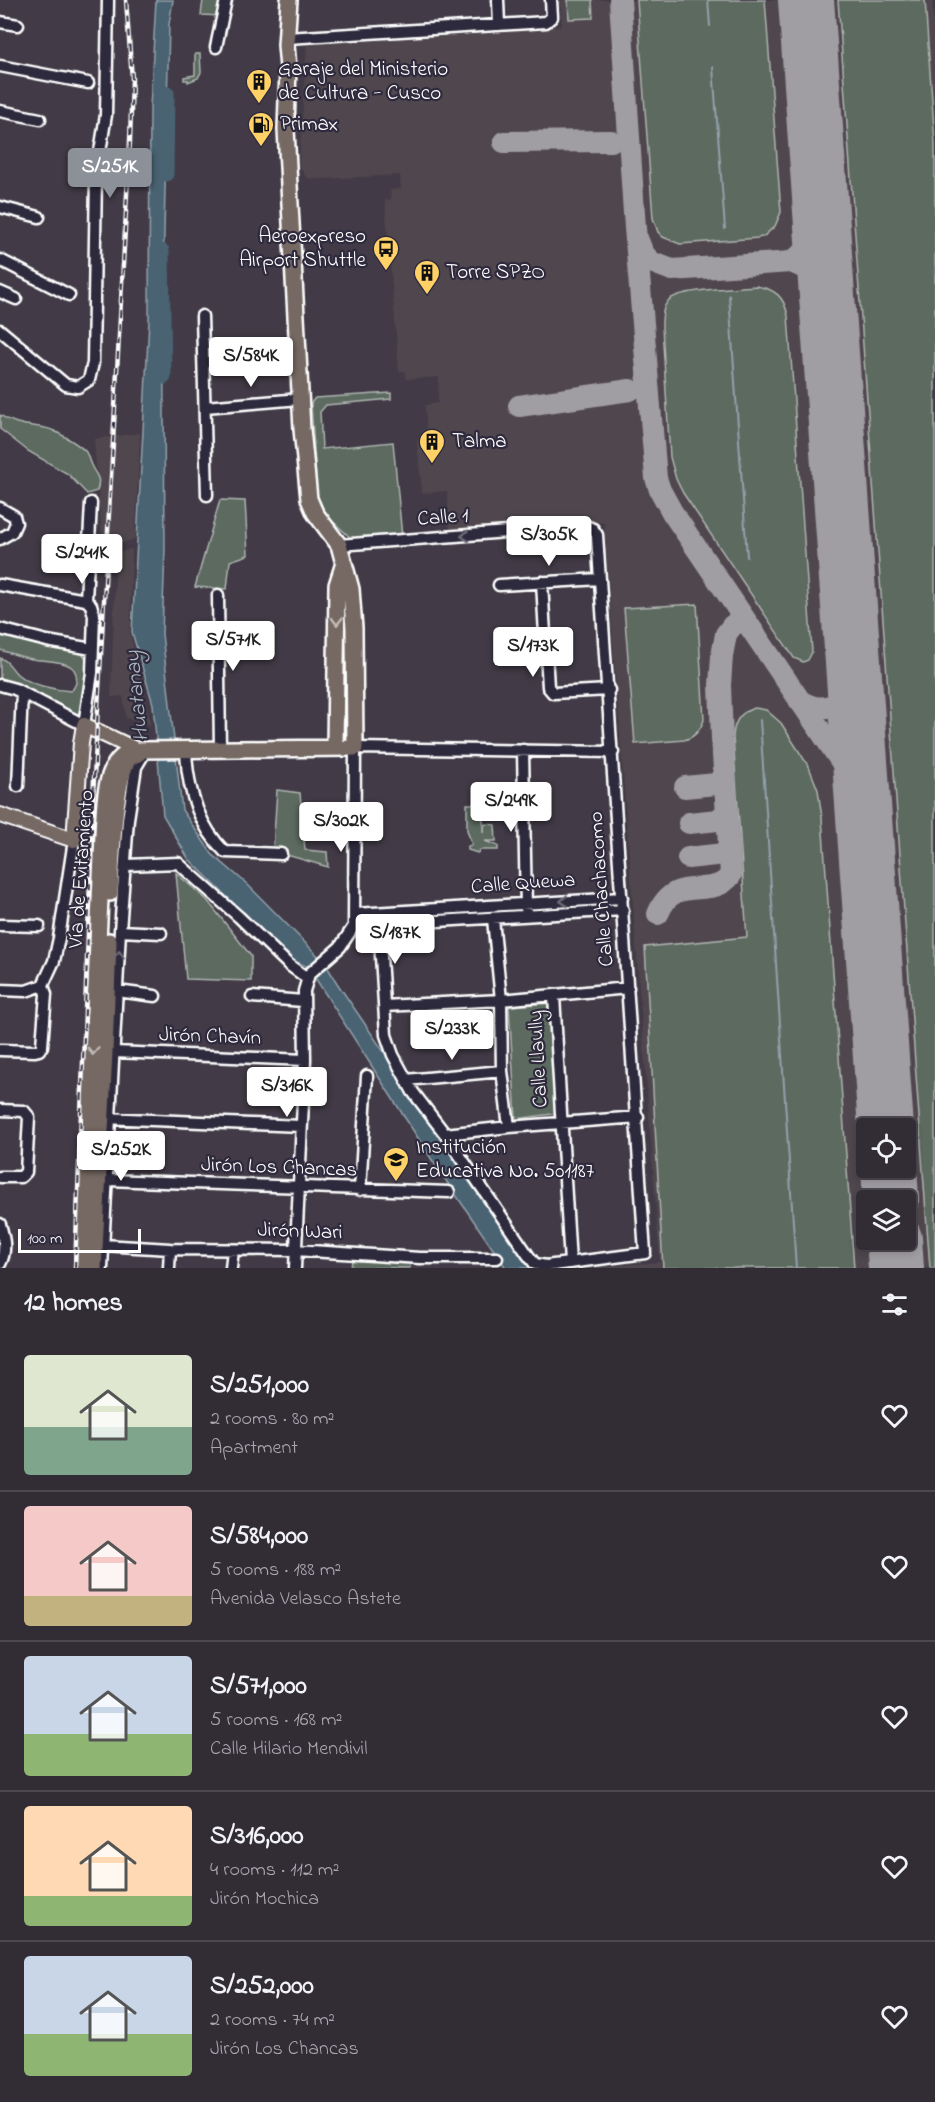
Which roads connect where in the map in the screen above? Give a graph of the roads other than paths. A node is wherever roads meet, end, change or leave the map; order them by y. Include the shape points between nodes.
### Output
1 (108, 0) edge
2 (226, 0) edge
3 (289, 0) edge
4 (299, 0) edge
5 (498, 0) edge
6 (551, 0) edge
7 (0, 22) edge
8 (18, 25) dead end
9 (499, 25) junction
10 (291, 38) junction
11 (216, 47) dead end
12 (0, 66) edge
13 (88, 83) dead end
14 (0, 111) edge
15 (39, 119) dead end
16 (0, 207) edge
17 (39, 217) dead end
18 (0, 260) edge
19 (0, 292) edge
20 (69, 295) dead end
21 (16, 299) dead end
22 (202, 316) dead end
23 (0, 330) edge
24 (300, 399) junction
25 (205, 407) junction
26 (207, 495) dead end
27 (91, 503) dead end
28 (0, 508) edge
29 (586, 526) joint
30 (0, 539) edge
31 (339, 545) junction
32 (344, 563) junction
33 (600, 579) junction
34 (542, 582) junction
35 (0, 585) edge
36 (499, 585) dead end
37 (218, 595) dead end
38 (86, 600) junction
39 (0, 629) edge
40 (92, 649) junction
41 (0, 685) edge
42 (609, 690) junction
43 (22, 692) junction
44 (335, 696) junction
45 (354, 696) junction
46 (84, 725) junction
47 (335, 748) junction
48 (355, 748) junction
49 (183, 749) junction
50 (220, 749) junction
51 (147, 750) junction
52 (524, 750) junction
53 (613, 753) junction
54 (18, 786) dead end
55 (0, 815) edge
56 (74, 840) junction
57 (281, 854) dead end
58 (126, 865) junction
59 (622, 898) junction
60 (526, 903) junction
61 (623, 910) junction
62 (355, 914) junction
63 (526, 916) junction
64 (493, 919) junction
65 (0, 925) edge
66 (378, 925) junction
67 (39, 926) dead end
68 (354, 926) junction
69 (120, 931) junction
70 (160, 933) dead end
71 (308, 976) junction
72 (43, 985) junction
73 (628, 988) junction
74 (0, 990) edge
75 (117, 991) junction
76 (155, 996) dead end
77 (554, 996) junction
78 (252, 997) dead end
79 (501, 1000) junction
80 (303, 1001) junction
81 (384, 1006) junction
82 (0, 1050) edge
83 (114, 1052) junction
84 (305, 1060) junction
85 (502, 1071) junction
86 (367, 1076) dead end
87 (406, 1080) junction
88 (0, 1110) edge
89 (638, 1117) junction
90 (106, 1118) junction
91 (562, 1122) junction
92 (301, 1126) junction
93 (509, 1127) junction
94 (445, 1134) junction
95 (0, 1177) edge
96 (107, 1180) junction
97 (299, 1188) junction
98 (360, 1190) junction
99 (449, 1192) dead end
100 (0, 1224) edge
101 (2, 1241) edge
102 (103, 1245) junction
103 (170, 1249) junction
104 (232, 1250) junction
105 (295, 1250) junction
106 (496, 1258) dead end
107 (420, 1263) edge
108 (570, 1263) junction
109 (0, 1264) edge
110 (83, 1268) edge
111 (94, 1268) edge
112 (102, 1268) edge
113 (169, 1268) edge
114 (231, 1268) edge
115 (295, 1268) edge

1 - 23 street via 106,115 96,176 93,363 89,380 84,385 66,385
2 - 11 street
3 - 10 highway
4 - 10 highway
5 - 9 street
6 - 9 street via 550,21
7 - 8 street
9 - 10 street
10 - 24 highway via 287,177
12 - 13 street
14 - 15 street
16 - 17 street
18 - 20 street
19 - 21 street
22 - 25 street
24 - 25 street
24 - 31 highway via 309,499
25 - 26 street
27 - 38 street
28 - 30 street via 14,516 16,523 12,532
29 -> 31 street, Calle 1
29 - 33 street, Calle Chachacomo via 597,535
31 - 32 highway
32 -> 44 highway via 338,585
32 - 45 highway via 354,628
33 - 34 street
33 - 42 street, Calle Chachacomo
34 - 36 street
34 - 42 street via 550,691
35 - 38 street
37 - 50 street
38 - 40 street via 94,615
39 - 40 street
40 - 46 street
41 - 43 street
42 - 53 street, Calle Chachacomo
43 - 46 street
43 - 54 street
44 - 45 highway
44 - 47 highway
45 - 48 highway
46 - 51 main road
46 - 56 main road
47 - 48 highway
47 - 50 highway
48 - 52 street
48 - 62 street
49 - 50 highway
49 - 51 highway
49 - 57 street via 199,815 215,842 225,852
51 - 58 street via 136,767
51 - 90 highway, Vía de Evitamiento via 128,761 115,828
51 -> 110 highway, Vía de Evitamiento via 123,754 116,761 106,789
52 - 53 street
52 - 60 street
53 - 59 street, Calle Chachacomo
55 - 56 main road
56 - 72 street via 59,938
58 - 69 street
58 - 71 street via 178,863 289,965
59 -> 60 street, Calle Quewa
59 - 61 street, Calle Chachacomo
60 - 62 street, Calle Quewa
60 - 63 street
61 - 63 street, Calle Quewa
61 - 73 street, Calle Chachacomo
62 - 68 street
63 - 64 street, Calle Quewa
64 - 66 street, Calle Quewa
64 - 79 street
65 - 67 street
66 - 68 street, Calle Quewa
66 - 81 street
68 - 71 street via 345,941
69 - 70 street
75 -> 69 street
71 - 80 street
72 - 74 street via 26,991
72 - 82 street via 46,994 42,1046 35,1051
73 - 77 street
73 - 89 street, Calle Chachacomo
75 - 76 street
75 - 83 street
77 - 79 street
77 - 91 street, Calle Llaully
78 - 80 street
79 - 81 street
79 - 85 street
80 - 84 street
81 - 87 street via 388,1045
83 - 84 street, Jirón Chavín
83 - 90 street
84 - 92 street
85 - 87 street
85 - 93 street
86 - 98 street
87 - 94 street
88 - 95 street via 24,1112 28,1117 26,1172 21,1177
89 - 91 street
89 - 108 street, Calle Chachacomo via 646,1251
90 - 92 street
90 - 96 street
90 - 111 highway, Vía de Evitamiento
91 - 93 street
91 - 108 street, Calle Llaully
92 - 97 street
93 - 94 street
94 - 108 street via 535,1264
96 - 97 street, Jirón Los Chancas
96 - 102 street
97 - 98 street, Jirón Los Chancas
97 - 105 street
98 - 99 street, Jirón Los Chancas
100 - 101 street
101 - 109 street
102 - 103 street, Jirón Wari
102 - 112 street
103 - 104 street, Jirón Wari
103 - 113 street
104 - 105 street, Jirón Wari
104 - 114 street
105 - 107 street, Jirón Wari
105 - 115 street
106 - 107 street, Jirón Wari

